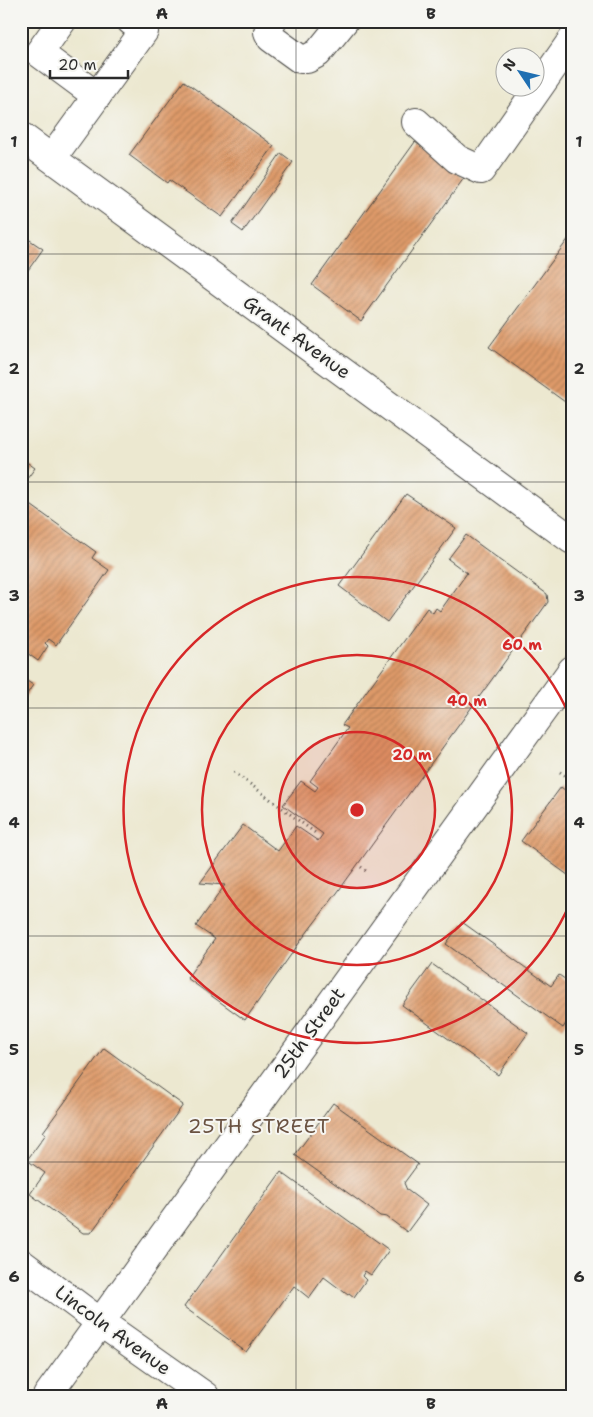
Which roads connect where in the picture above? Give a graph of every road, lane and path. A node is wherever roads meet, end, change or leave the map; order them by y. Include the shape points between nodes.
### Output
1 (62, 21) edge
2 (131, 21) edge
3 (272, 21) edge
4 (344, 21) edge
5 (572, 40) edge
6 (97, 96) junction
7 (416, 122) dead end
8 (21, 136) edge
9 (52, 158) junction
10 (572, 540) edge
11 (572, 670) edge
12 (234, 772) dead end
13 (560, 772) dead end
14 (572, 780) edge
15 (318, 835) dead end
16 (361, 868) dead end
17 (366, 871) dead end
18 (21, 1263) edge
19 (100, 1322) junction
20 (46, 1396) edge
21 (205, 1396) edge

1 - 6 street via 39,53
2 - 6 street via 144,31
3 - 4 street via 268,32 271,38 300,59 307,59 318,54
5 - 7 street via 481,170 457,158
6 - 9 street
8 - 9 street, Grant Avenue
9 - 10 street, Grant Avenue
11 - 19 street, 25th Street
12 - 15 path
13 - 14 path
16 - 17 path
18 - 19 street, Lincoln Avenue
19 - 20 street, 25th Street
19 - 21 street, Lincoln Avenue

